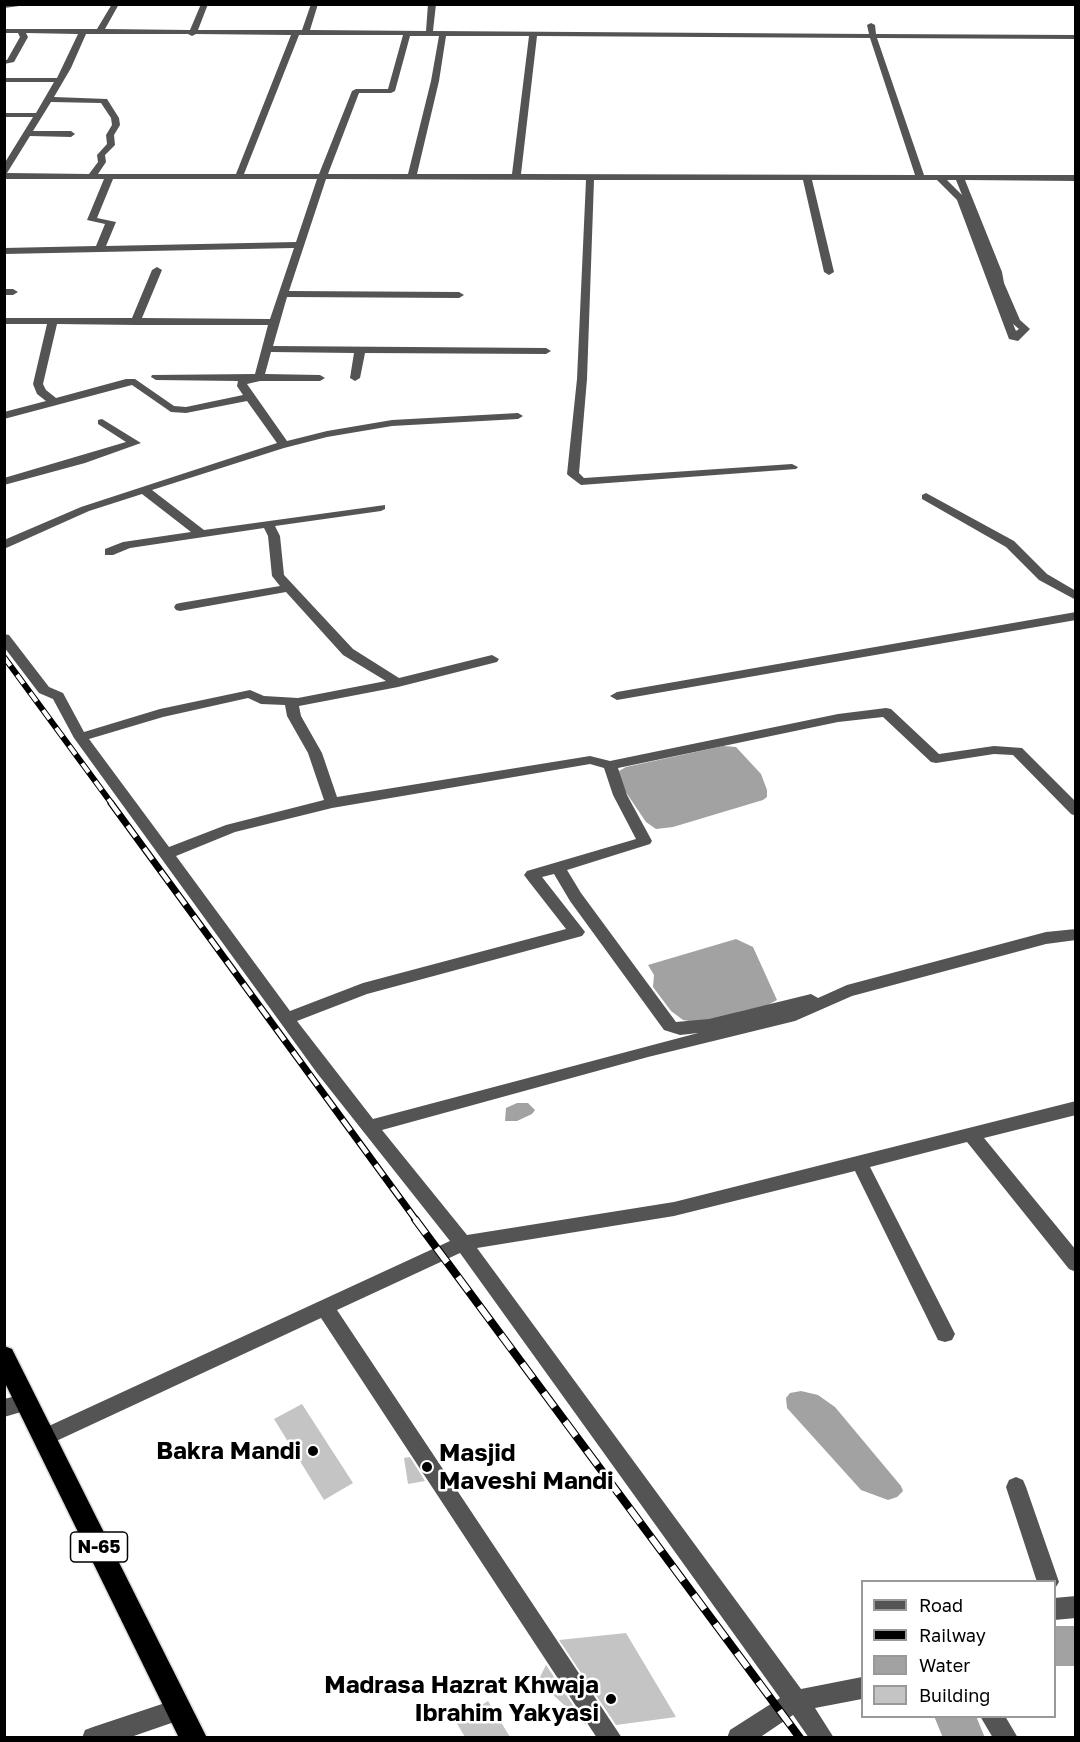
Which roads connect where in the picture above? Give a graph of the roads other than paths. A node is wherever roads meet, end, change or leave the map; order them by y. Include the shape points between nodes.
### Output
1 (31, 4) edge
2 (116, 4) edge
3 (206, 4) edge
4 (315, 4) edge
5 (432, 4) edge
6 (4, 6) edge
7 (871, 25) dead end
8 (4, 31) edge
9 (21, 32) junction
10 (83, 32) junction
11 (99, 33) junction
12 (192, 34) junction
13 (295, 34) junction
14 (306, 34) junction
15 (407, 34) junction
16 (429, 34) junction
17 (443, 34) junction
18 (533, 34) junction
19 (874, 36) junction
20 (1076, 37) edge
21 (4, 62) edge
22 (4, 80) edge
23 (60, 80) junction
24 (48, 99) junction
25 (4, 115) edge
26 (38, 115) junction
27 (27, 133) junction
28 (71, 134) dead end
29 (4, 174) edge
30 (92, 176) junction
31 (111, 176) junction
32 (239, 176) junction
33 (322, 177) junction
34 (412, 177) junction
35 (516, 178) junction
36 (590, 178) junction
37 (1076, 178) edge
38 (807, 179) junction
39 (921, 179) junction
40 (940, 179) junction
41 (960, 179) junction
42 (299, 245) junction
43 (100, 249) junction
44 (4, 251) edge
45 (157, 270) dead end
46 (829, 272) dead end
47 (282, 294) junction
48 (459, 295) dead end
49 (4, 321) edge
50 (53, 321) junction
51 (136, 322) junction
52 (274, 322) junction
53 (267, 349) junction
54 (360, 350) junction
55 (546, 351) dead end
56 (156, 377) dead end
57 (258, 378) junction
58 (320, 378) dead end
59 (355, 378) dead end
60 (250, 397) junction
61 (55, 402) junction
62 (4, 416) edge
63 (518, 416) dead end
64 (102, 422) dead end
65 (284, 445) junction
66 (792, 467) dead end
67 (4, 482) edge
68 (143, 489) junction
69 (926, 497) dead end
70 (381, 507) dead end
71 (268, 524) junction
72 (202, 534) junction
73 (4, 545) edge
74 (109, 552) dead end
75 (288, 588) junction
76 (1076, 596) edge
77 (180, 607) dead end
78 (1076, 616) edge
79 (4, 638) edge
80 (492, 659) dead end
81 (398, 683) junction
82 (617, 696) dead end
83 (291, 701) junction
84 (81, 737) junction
85 (610, 765) junction
86 (332, 803) junction
87 (1076, 811) edge
88 (167, 854) junction
89 (558, 868) junction
90 (1076, 934) edge
91 (847, 991) junction
92 (288, 1018) junction
93 (1076, 1108) edge
94 (369, 1127) junction
95 (971, 1134) junction
96 (859, 1162) junction
97 (463, 1243) junction
98 (1076, 1264) edge
99 (324, 1306) junction
100 (945, 1334) dead end
101 (4, 1356) edge
102 (16, 1405) edge
103 (45, 1437) junction
104 (1016, 1487) dead end
105 (1048, 1580) edge
106 (861, 1688) edge
107 (795, 1701) junction
108 (180, 1709) junction
109 (993, 1718) edge
110 (93, 1737) edge
111 (194, 1737) edge
112 (611, 1737) edge
113 (738, 1737) edge
114 (823, 1737) edge
115 (1007, 1737) edge

1 - 6 street
2 - 11 street
3 - 12 street
4 - 14 street
5 - 16 street
7 - 19 street
8 - 9 street
9 - 10 street
9 - 21 street via 24,37 17,50 10,62
10 - 11 street
10 - 23 street
11 - 12 street
12 - 13 street
13 - 14 street
13 - 32 street
14 - 15 street
15 - 16 street
15 - 33 street via 391,91 356,91
16 - 17 street
17 - 18 street
17 - 34 street
18 - 19 street
18 - 35 street
19 - 20 street
19 - 39 street
22 - 23 street
23 - 24 street
24 - 26 street
24 - 30 street via 104,101 115,118 111,145 101,154 102,162
25 - 26 street
26 - 27 street
27 - 28 street
27 - 29 street
29 - 30 street
30 - 31 street
31 - 32 street
31 - 43 street via 92,220 111,222
32 - 33 street
33 - 34 street
33 - 42 street
34 - 35 street
35 - 36 street
36 - 38 street
36 - 66 street via 582,380 573,474 581,482
37 - 41 street
38 - 39 street
38 - 46 street
39 - 40 street
40 - 41 street
40 - 41 street via 961,200 1014,339 1024,329 1016,321 999,284
42 - 43 street
42 - 47 street
43 - 44 street
45 - 51 street
47 - 48 street
47 - 52 street
49 - 50 street
50 - 51 street
50 - 61 street via 38,384 41,392
51 - 52 street
52 - 53 street
53 - 54 street
53 - 57 street
54 - 55 street
54 - 59 street
56 - 57 street
57 - 58 street
57 - 60 street via 242,382
60 - 61 street via 186,410 171,409 135,382 126,382
60 - 65 street
61 - 62 street
63 - 65 street via 392,423
64 - 67 street via 135,443
65 - 68 street
68 - 72 street
68 - 73 street via 85,509
69 - 76 street via 1010,544 1044,578
70 - 71 street
71 - 72 street
71 - 75 street via 274,536 278,576
72 - 74 street via 127,545
75 - 77 street
75 - 81 street via 348,652
78 - 82 street
79 - 84 street via 44,690 58,696
80 - 81 street
81 - 83 street
83 - 84 street via 261,700 250,694 160,713
83 - 86 street
84 - 88 street
85 - 86 street via 590,760
85 - 87 street via 838,718 886,712 936,759 994,750 1017,752
85 - 89 street via 620,795 645,841
86 - 88 street via 231,828
88 - 92 street
89 - 91 street via 670,1026 680,1029 709,1024
89 - 92 street via 532,875 577,932 363,988
90 - 91 street via 1046,938
91 - 94 street via 795,1015
92 - 94 street
93 - 95 street
94 - 97 street
95 - 96 street
95 - 98 street
96 - 97 street via 674,1209
96 - 100 street
97 - 99 street
97 - 107 street
99 - 103 street
99 - 112 street
101 - 102 highway, N-65
102 - 103 highway, N-65
103 - 108 highway, N-65
104 - 105 street
106 - 107 street
107 - 113 street
107 - 114 street
108 - 110 street
108 - 111 highway, N-65
109 - 115 street

